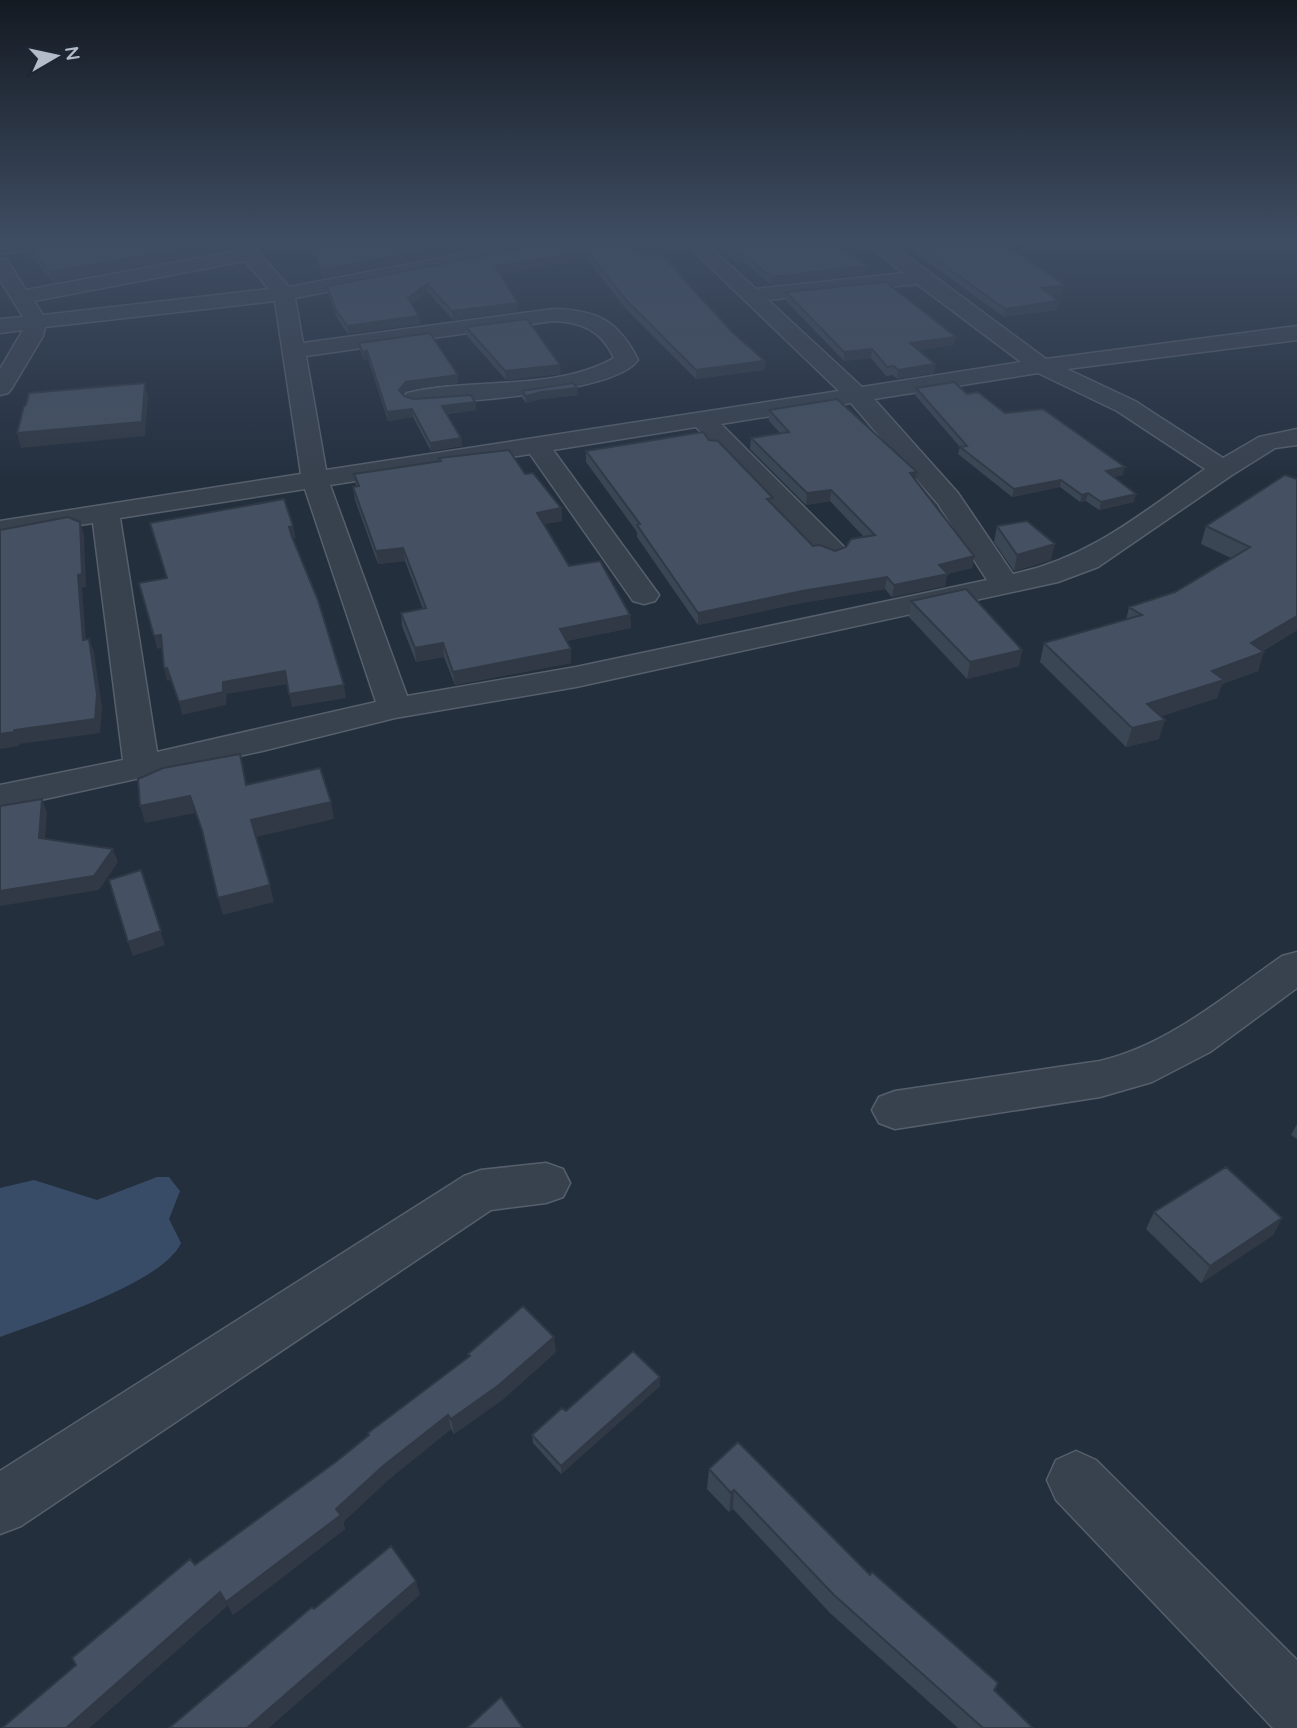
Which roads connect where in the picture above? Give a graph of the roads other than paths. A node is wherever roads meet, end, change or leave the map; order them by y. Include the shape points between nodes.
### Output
1 (36, 321) junction
2 (39, 321) edge
3 (288, 321) edge
4 (512, 321) edge
5 (593, 321) edge
6 (777, 321) edge
7 (980, 321) edge
8 (0, 326) edge
9 (1297, 333) edge
10 (293, 351) junction
11 (1041, 366) junction
12 (0, 388) edge
13 (856, 394) junction
14 (415, 398) edge
15 (701, 418) junction
16 (1297, 436) edge
17 (536, 444) junction
18 (1223, 470) junction
19 (315, 481) junction
20 (106, 514) junction
21 (0, 529) edge
22 (833, 552) edge
23 (1005, 584) junction
24 (644, 595) dead end
25 (395, 708) junction
26 (142, 767) junction
27 (0, 797) edge
28 (1297, 967) edge
29 (895, 1110) dead end
30 (546, 1183) dead end
31 (1076, 1480) dead end
32 (0, 1505) edge
33 (1297, 1706) edge

1 - 2 street
1 - 8 street
1 - 12 street via 32,336
3 - 10 street
4 - 10 street
5 - 14 street via 618,341 627,360 618,369 584,379
6 - 13 street
7 - 11 street
9 - 11 street
10 - 19 street
11 - 13 street
11 - 18 street via 1126,406
13 - 15 street
13 - 23 street via 947,499
15 - 17 street
15 - 22 street
16 - 18 street via 1268,442
17 - 19 street
17 - 24 street
18 - 23 street via 1088,561 1048,576
19 - 20 street
19 - 25 street
20 - 21 street
20 - 26 street
23 - 25 street via 576,677
25 - 26 street
26 - 27 street
28 - 29 street via 1194,1040 1136,1070
30 - 32 street via 481,1191
31 - 33 street

